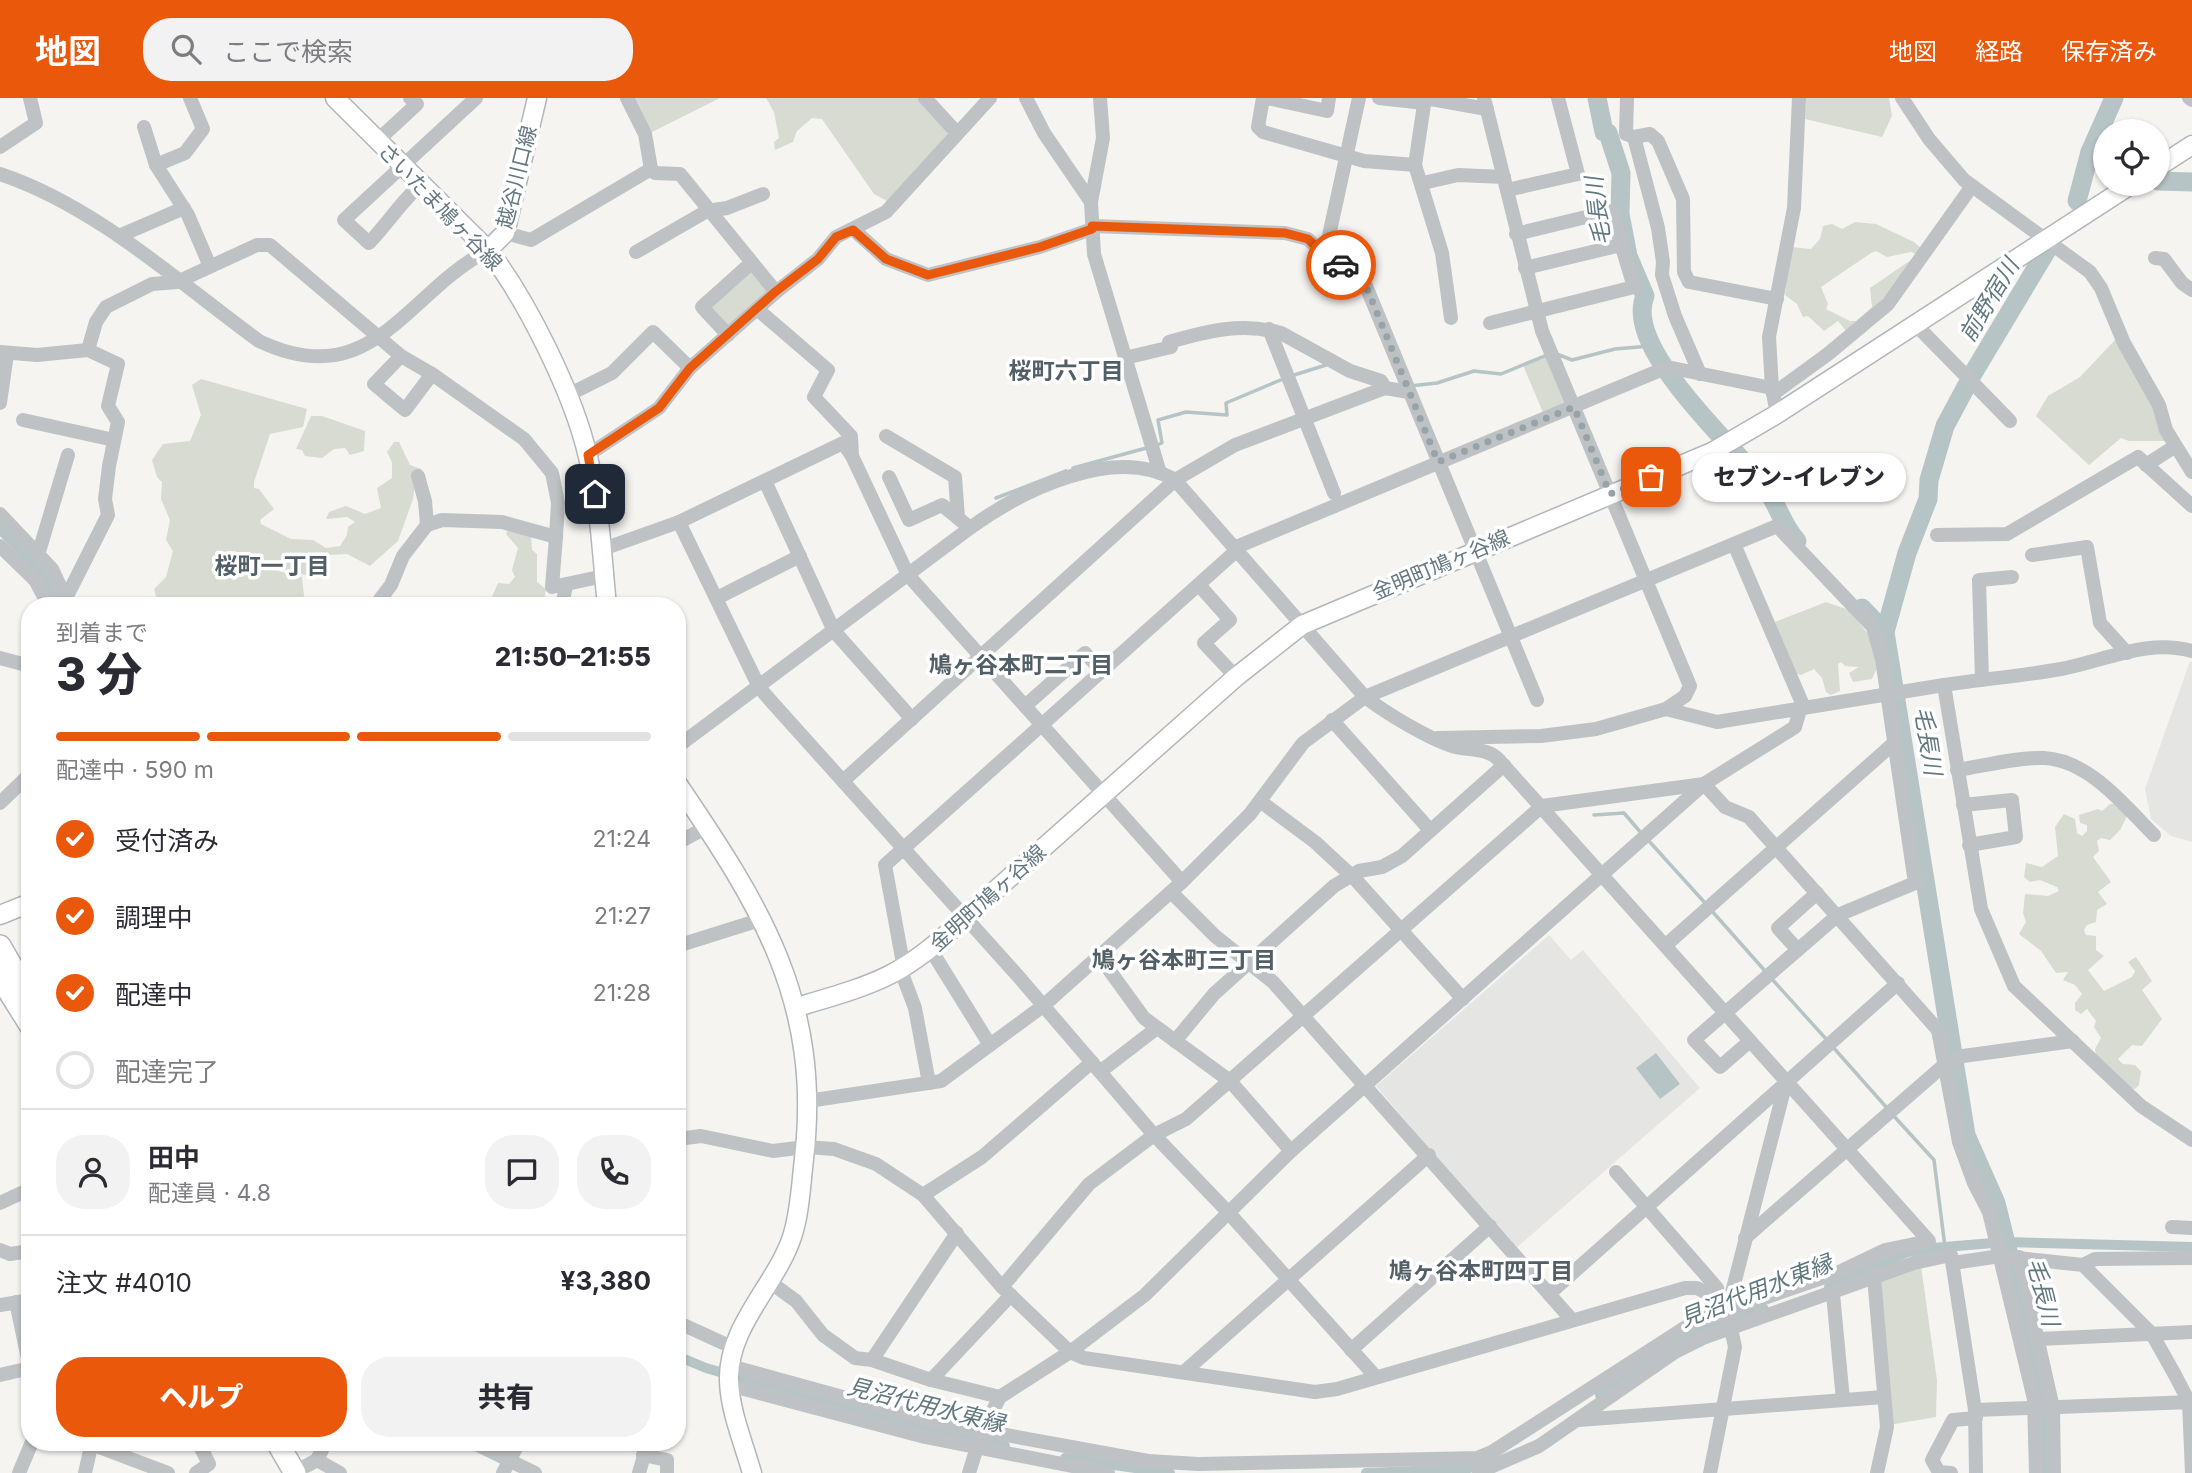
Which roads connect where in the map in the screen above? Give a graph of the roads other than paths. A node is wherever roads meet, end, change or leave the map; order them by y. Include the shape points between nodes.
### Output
1 (30, 98) edge
2 (190, 98) edge
3 (335, 98) edge
4 (410, 98) edge
5 (476, 98) edge
6 (537, 98) edge
7 (627, 98) edge
8 (925, 98) edge
9 (990, 98) edge
10 (1026, 98) edge
11 (1100, 98) edge
12 (1265, 98) edge
13 (1329, 98) edge
14 (1359, 98) edge
15 (1379, 98) edge
16 (1558, 98) edge
17 (1627, 98) edge
18 (1799, 98) edge
19 (1902, 98) edge
20 (1424, 100) edge
21 (1487, 101) edge
22 (144, 127) dead end
23 (957, 133) junction
24 (1634, 137) junction
25 (377, 141) junction
26 (2192, 145) edge
27 (0, 147) edge
28 (1347, 157) junction
29 (2170, 159) edge
30 (156, 164) junction
31 (1415, 165) junction
32 (404, 167) junction
33 (651, 169) junction
34 (0, 174) edge
35 (1423, 183) junction
36 (1505, 183) junction
37 (421, 184) junction
38 (1972, 186) junction
39 (763, 194) dead end
40 (2113, 196) edge
41 (1091, 202) junction
42 (184, 208) junction
43 (707, 211) junction
44 (1092, 227) junction
45 (853, 230) junction
46 (505, 233) junction
47 (1516, 234) junction
48 (119, 236) junction
49 (2048, 238) junction
50 (1621, 245) junction
51 (488, 250) junction
52 (636, 252) dead end
53 (1325, 254) junction
54 (2155, 258) dead end
55 (209, 264) junction
56 (750, 264) junction
57 (1525, 268) junction
58 (177, 282) junction
59 (2192, 290) edge
60 (775, 292) junction
61 (1777, 299) junction
62 (757, 309) junction
63 (1537, 310) junction
64 (1451, 318) dead end
65 (1490, 323) dead end
66 (1916, 325) junction
67 (1269, 329) junction
68 (728, 335) junction
69 (381, 337) junction
70 (88, 350) junction
71 (4, 353) edge
72 (401, 356) junction
73 (1125, 358) junction
74 (690, 368) junction
75 (432, 374) junction
76 (1700, 374) junction
77 (1385, 388) junction
78 (1772, 391) junction
79 (1409, 392) junction
80 (566, 396) junction
81 (0, 403) edge
82 (1574, 407) junction
83 (1777, 414) junction
84 (23, 420) dead end
85 (1303, 420) junction
86 (2010, 421) dead end
87 (886, 436) dead end
88 (114, 440) junction
89 (2175, 447) junction
90 (68, 454) dead end
91 (588, 455) junction
92 (852, 456) junction
93 (1438, 462) junction
94 (2147, 465) junction
95 (2192, 472) edge
96 (1160, 473) junction
97 (418, 476) dead end
98 (889, 477) dead end
99 (1175, 480) junction
100 (765, 481) junction
101 (1334, 493) dead end
102 (1610, 494) junction
103 (2192, 506) edge
104 (0, 514) edge
105 (958, 518) junction
106 (678, 522) junction
107 (427, 525) junction
108 (970, 528) junction
109 (1937, 535) dead end
110 (556, 537) junction
111 (1734, 544) junction
112 (0, 546) edge
113 (603, 549) junction
114 (1235, 549) junction
115 (1475, 550) junction
116 (38, 555) junction
117 (2032, 555) dead end
118 (800, 556) junction
119 (908, 575) junction
120 (604, 576) junction
121 (2012, 578) dead end
122 (1646, 581) junction
123 (1199, 585) junction
124 (566, 586) junction
125 (45, 597) edge
126 (66, 597) edge
127 (70, 597) edge
128 (382, 597) edge
129 (564, 597) edge
130 (606, 597) edge
131 (717, 598) junction
132 (1302, 625) junction
133 (834, 631) junction
134 (1510, 635) junction
135 (2192, 651) edge
136 (2127, 653) junction
137 (978, 657) junction
138 (0, 658) edge
139 (21, 664) edge
140 (1102, 671) junction
141 (1236, 677) junction
142 (1982, 680) junction
143 (1944, 685) junction
144 (759, 687) junction
145 (1886, 694) junction
146 (1365, 697) junction
147 (1537, 700) dead end
148 (1025, 706) junction
149 (1802, 708) junction
150 (1666, 709) junction
151 (912, 719) junction
152 (1332, 720) junction
153 (1041, 724) junction
154 (1437, 738) junction
155 (686, 740) edge
156 (1894, 743) junction
157 (1504, 765) junction
158 (1957, 770) junction
159 (843, 781) junction
160 (21, 784) edge
161 (1704, 784) junction
162 (1103, 795) junction
163 (686, 796) edge
164 (1260, 801) junction
165 (0, 803) edge
166 (1963, 805) junction
167 (1542, 806) junction
168 (707, 827) junction
169 (1430, 830) junction
170 (2154, 835) dead end
171 (686, 838) edge
172 (1969, 845) junction
173 (1775, 846) junction
174 (902, 848) junction
175 (1603, 875) junction
176 (1351, 876) junction
177 (1176, 887) junction
178 (1817, 892) junction
179 (21, 907) edge
180 (0, 915) edge
181 (1838, 915) junction
182 (964, 918) junction
183 (763, 919) junction
184 (1401, 929) junction
185 (686, 943) edge
186 (1666, 945) junction
187 (0, 946) edge
188 (1797, 949) junction
189 (931, 950) junction
190 (1099, 956) junction
191 (1248, 963) junction
192 (902, 970) junction
193 (0, 977) edge
194 (21, 982) edge
195 (1898, 983) junction
196 (1463, 999) junction
197 (1043, 1006) junction
198 (797, 1007) junction
199 (21, 1011) edge
200 (1303, 1014) junction
201 (1725, 1014) junction
202 (1157, 1028) junction
203 (1175, 1041) junction
204 (1750, 1041) junction
205 (2073, 1041) junction
206 (990, 1045) junction
207 (1943, 1066) junction
208 (1097, 1067) junction
209 (1230, 1081) junction
210 (1786, 1081) junction
211 (929, 1083) junction
212 (1366, 1085) junction
213 (808, 1101) junction
214 (1154, 1135) junction
215 (686, 1139) edge
216 (2192, 1140) edge
217 (805, 1147) junction
218 (1846, 1150) junction
219 (1291, 1151) junction
220 (1429, 1155) junction
221 (1615, 1172) dead end
222 (21, 1193) edge
223 (923, 1195) junction
224 (0, 1203) edge
225 (1647, 1208) junction
226 (1227, 1211) junction
227 (1490, 1226) junction
228 (2172, 1227) dead end
229 (2192, 1228) edge
230 (957, 1233) junction
231 (1745, 1238) junction
232 (0, 1250) edge
233 (21, 1252) edge
234 (2000, 1256) junction
235 (2019, 1257) junction
236 (2192, 1258) edge
237 (1953, 1263) junction
238 (2083, 1265) junction
239 (1874, 1277) junction
240 (1290, 1280) junction
241 (770, 1282) junction
242 (1006, 1291) junction
243 (1549, 1294) junction
244 (1833, 1294) junction
245 (1714, 1295) junction
246 (21, 1301) edge
247 (0, 1305) edge
248 (1728, 1310) junction
249 (1572, 1320) junction
250 (686, 1326) edge
251 (1732, 1330) junction
252 (2192, 1332) edge
253 (2152, 1334) junction
254 (2039, 1339) junction
255 (734, 1348) junction
256 (1351, 1350) junction
257 (1070, 1352) junction
258 (872, 1360) junction
259 (21, 1370) edge
260 (1184, 1372) junction
261 (0, 1375) edge
262 (729, 1375) junction
263 (1376, 1377) junction
264 (931, 1380) junction
265 (1000, 1397) junction
266 (1884, 1397) junction
267 (1843, 1400) junction
268 (2190, 1402) edge
269 (2053, 1408) junction
270 (1725, 1409) junction
271 (2035, 1409) junction
272 (1975, 1414) junction
273 (1579, 1420) junction
274 (982, 1431) junction
275 (977, 1446) junction
276 (28, 1451) edge
277 (90, 1451) edge
278 (112, 1451) edge
279 (202, 1451) edge
280 (287, 1451) edge
281 (298, 1451) edge
282 (319, 1451) edge
283 (484, 1451) edge
284 (514, 1451) edge
285 (642, 1451) edge
286 (652, 1451) edge
287 (506, 1467) edge
288 (1050, 1467) edge
289 (307, 1468) edge
290 (1478, 1468) edge
291 (19, 1473) edge
292 (85, 1473) edge
293 (168, 1473) edge
294 (196, 1473) edge
295 (340, 1473) edge
296 (535, 1473) edge
297 (639, 1473) edge
298 (667, 1473) edge
299 (752, 1473) edge
300 (969, 1473) edge
301 (1108, 1473) edge
302 (1710, 1473) edge
303 (1877, 1473) edge
304 (1951, 1473) edge
305 (1976, 1473) edge
306 (2036, 1473) edge
307 (2054, 1473) edge
308 (2192, 1473) edge

1 - 27 street via 36,123
2 - 30 street via 203,129 185,153
3 - 25 main road, さいたま鳩ヶ谷線
4 - 25 street via 417,104
5 - 32 street
6 - 46 main road, 越谷川口線
7 - 33 street via 645,134
8 - 23 street
9 - 23 street
10 - 41 street via 1039,126
11 - 41 street via 1102,138
12 - 13 street via 1326,111
12 - 28 street via 1258,127 1263,132
14 - 28 street
15 - 20 street
16 - 36 street via 1578,174
17 - 24 street via 1626,134
18 - 61 street via 1794,208
19 - 38 street via 1945,160
20 - 21 street
20 - 31 street
21 - 36 street
22 - 30 street
23 - 45 street via 886,212
24 - 61 street via 1650,134 1658,141 1683,199 1684,272 1689,282
24 - 76 street via 1658,228 1665,288
25 - 32 main road, さいたま鳩ヶ谷線
26 - 29 main road
28 - 31 street
28 - 53 street
30 - 42 street
31 - 35 street
32 - 37 main road, さいたま鳩ヶ谷線
32 - 37 street via 344,220 369,243
33 - 43 street via 680,174
33 - 46 street via 531,240
34 - 48 street via 44,191
35 - 36 street via 1458,176
35 - 64 street via 1442,253
36 - 47 street
37 - 51 main road, さいたま鳩ヶ谷線
38 - 49 street
38 - 78 street via 1888,304 1828,354
39 - 43 street
40 - 49 main road, 金明町鳩ヶ谷線
41 - 44 street
42 - 48 street
42 - 55 street
43 - 52 street
43 - 56 street
44 - 45 street via 1040,247 928,275 886,259
44 - 53 street via 1285,233 1308,239
44 - 73 street via 1094,254
45 - 60 street via 836,237 818,259
46 - 51 main road, 越谷川口線
47 - 50 street via 1611,211
47 - 57 street
48 - 58 street
49 - 66 main road, 金明町鳩ヶ谷線
49 - 89 street via 2090,272 2101,288
50 - 57 street
50 - 63 street via 1634,287
51 - 69 street via 461,267
51 - 80 main road, さいたま鳩ヶ谷線 via 540,338
53 - 79 street via 1353,271 1366,286
54 - 59 street via 2164,259
55 - 58 street
55 - 69 street via 257,245 275,247
56 - 60 street
56 - 68 street via 702,307
57 - 63 street
58 - 69 street via 282,353 336,354
58 - 70 street via 152,284 106,307
60 - 62 street
61 - 78 street via 1769,337
62 - 68 street
62 - 92 street via 828,370 814,397 850,436
63 - 65 street
63 - 82 street
66 - 83 main road, 金明町鳩ヶ谷線
66 - 86 street
67 - 73 street via 1208,330 1169,342 1171,347
67 - 77 street via 1350,371 1381,381
67 - 85 street
68 - 74 street
69 - 72 street
70 - 71 street
70 - 88 street via 118,364 108,406 118,422
71 - 81 street
72 - 75 street
72 - 75 street via 374,384 405,410
73 - 96 street
74 - 80 street via 653,332 612,373
74 - 91 street via 659,408
75 - 110 street via 524,439 540,456 556,487
76 - 78 street
76 - 82 street via 1663,369
77 - 79 street
77 - 85 street
78 - 83 street
79 - 93 street
80 - 91 main road, さいたま鳩ヶ谷線
82 - 93 street
82 - 102 street
83 - 102 main road, 金明町鳩ヶ谷線 via 1716,449
84 - 88 street
85 - 99 street via 1235,445
85 - 101 street
87 - 105 street via 955,477
88 - 127 street via 105,499 108,515
89 - 94 street
89 - 95 street
90 - 116 street
91 - 113 main road, さいたま鳩ヶ谷線
92 - 100 street via 843,443
92 - 119 street
93 - 114 street
93 - 115 street
94 - 103 street
94 - 109 street via 2138,457 2007,534
96 - 99 street
96 - 108 street via 1130,465 1081,475 1022,495
97 - 107 street
98 - 105 street via 909,520 942,505
99 - 114 street
99 - 137 street
100 - 106 street
100 - 118 street
102 - 115 main road, 金明町鳩ヶ谷線
102 - 122 street
104 - 116 street
105 - 108 street
106 - 113 street
106 - 131 street
107 - 110 street via 442,520 502,522
107 - 128 street via 403,555
108 - 119 street
110 - 124 street via 552,587
111 - 122 street
111 - 145 street via 1777,526 1873,627
111 - 149 street
112 - 125 street via 35,580
113 - 120 main road, さいたま鳩ヶ谷線
114 - 123 street
114 - 132 street
115 - 132 main road, 金明町鳩ヶ谷線
115 - 134 street
116 - 126 street via 52,569
117 - 136 street via 2087,547 2100,622
118 - 131 street
118 - 133 street
119 - 133 street
119 - 137 street
120 - 124 street
120 - 130 main road, さいたま鳩ヶ谷線
121 - 142 street via 1979,580
122 - 134 street
122 - 150 street via 1690,687
123 - 140 street
123 - 141 street via 1230,620 1204,643
124 - 129 street
131 - 144 street
132 - 141 main road, 金明町鳩ヶ谷線
132 - 146 street
133 - 144 street
133 - 151 street
134 - 146 street
134 - 147 street
135 - 136 street via 2167,646
136 - 142 street via 2059,670
137 - 148 street
137 - 151 street
138 - 139 street
140 - 148 street via 1086,653
140 - 153 street
141 - 162 main road, 金明町鳩ヶ谷線
142 - 143 street
143 - 145 street
143 - 158 street
144 - 155 street
144 - 159 street
145 - 149 street
145 - 156 street
146 - 152 street
146 - 154 street
148 - 153 street
149 - 150 street via 1717,722
149 - 161 street via 1795,727
150 - 154 street via 1569,733
151 - 159 street
152 - 164 street via 1303,743
152 - 169 street
153 - 162 street
153 - 174 street
154 - 157 street via 1451,746 1493,754
156 - 173 street
156 - 181 street via 1915,883
157 - 167 street
157 - 169 street
158 - 166 street
158 - 170 street via 2043,758 2075,767 2108,789
159 - 174 street
160 - 165 street
161 - 167 street
161 - 173 street via 1725,807 1749,817
161 - 175 street
162 - 177 street
162 - 182 main road, 金明町鳩ヶ谷線
163 - 168 main road
164 - 176 street
164 - 177 street
166 - 172 street
166 - 172 street via 2012,800 2016,837
167 - 175 street
167 - 184 street
168 - 171 street
168 - 183 main road
169 - 176 street via 1391,863
172 - 205 street via 1981,909 2014,986
173 - 178 street
173 - 186 street
174 - 182 street
174 - 192 street via 885,865
175 - 186 street
175 - 196 street
176 - 184 street
176 - 191 street
177 - 190 street
177 - 191 street via 1215,936
178 - 181 street
178 - 188 street via 1778,928
179 - 180 main road
181 - 188 street
181 - 195 street
182 - 189 main road, 金明町鳩ヶ谷線
182 - 197 street
183 - 185 street
183 - 198 main road
184 - 196 street
184 - 200 street
186 - 201 street
187 - 194 highway
188 - 201 street
189 - 192 main road, 金明町鳩ヶ谷線
189 - 206 street
190 - 197 street
190 - 202 street via 1144,1018
191 - 200 street
191 - 203 street via 1214,994
192 - 198 main road, 金明町鳩ヶ谷線 via 880,982
192 - 211 street via 915,1008
193 - 199 highway
195 - 207 street via 1938,1030
195 - 210 street
196 - 212 street
197 - 206 street
197 - 208 street
198 - 213 main road
200 - 209 street
200 - 212 street
201 - 204 street
201 - 204 street via 1694,1040 1720,1067
202 - 203 street
202 - 208 street
203 - 209 street
204 - 210 street
205 - 207 street via 1963,1056
205 - 216 street via 2141,1106
206 - 211 street via 941,1081
207 - 218 street
207 - 234 street via 1959,1142 1989,1212
208 - 214 street
208 - 223 street via 982,1157
209 - 214 street via 1186,1119
209 - 219 street
210 - 218 street
210 - 225 street
210 - 231 street
211 - 213 street
212 - 219 street
212 - 220 street
213 - 217 main road
214 - 226 street
214 - 242 street via 1089,1184
215 - 217 street via 713,1138 761,1150
217 - 223 street via 853,1154
217 - 241 main road via 792,1236
218 - 231 street
218 - 248 street via 1929,1241 1885,1250 1837,1273
219 - 226 street
220 - 227 street
220 - 240 street
221 - 225 street
222 - 224 street
223 - 230 street
225 - 243 street
225 - 245 street via 1717,1288
226 - 240 street
226 - 257 street via 1145,1295
227 - 243 street
227 - 256 street
228 - 229 street
230 - 242 street
230 - 258 street
231 - 248 street
232 - 233 street
234 - 235 street
234 - 237 street
234 - 271 street
235 - 238 street
235 - 254 street
236 - 238 street via 2095,1259
237 - 239 street via 1951,1255
237 - 272 street
238 - 253 street
239 - 244 street
239 - 266 street
240 - 256 street
240 - 260 street
241 - 255 main road
241 - 258 street via 796,1301 823,1335 855,1358
242 - 257 street
242 - 264 street
243 - 249 street
244 - 251 street
244 - 267 street
245 - 248 street
245 - 249 street via 1685,1288
246 - 247 street
248 - 251 street
248 - 290 street via 1667,1337 1492,1451
249 - 263 street
250 - 255 street
251 - 270 street via 1735,1347
251 - 273 street via 1675,1352
252 - 253 street
253 - 254 street
253 - 268 street
254 - 269 street
255 - 262 main road
256 - 263 street
257 - 260 street
257 - 265 street
258 - 264 street
259 - 261 street
260 - 263 street via 1315,1392
262 - 274 street
262 - 275 street via 865,1422
262 - 299 main road
264 - 265 street
265 - 274 street
266 - 267 street
266 - 303 street via 1887,1427
267 - 270 street
268 - 269 street
268 - 308 street
269 - 271 street
269 - 307 street
270 - 273 street
270 - 302 street
271 - 272 street
271 - 306 street
272 - 304 street via 1953,1420 1932,1460 1939,1472
272 - 305 street
273 - 290 street via 1526,1454
274 - 275 street
274 - 290 street via 1147,1461
275 - 288 street
275 - 300 street
276 - 291 street
277 - 292 street
278 - 293 street
279 - 294 street via 209,1464
280 - 289 highway
281 - 289 highway
282 - 289 street
283 - 287 street
284 - 287 street
285 - 297 street
286 - 298 street via 667,1460
287 - 296 street
288 - 301 street
289 - 295 street

